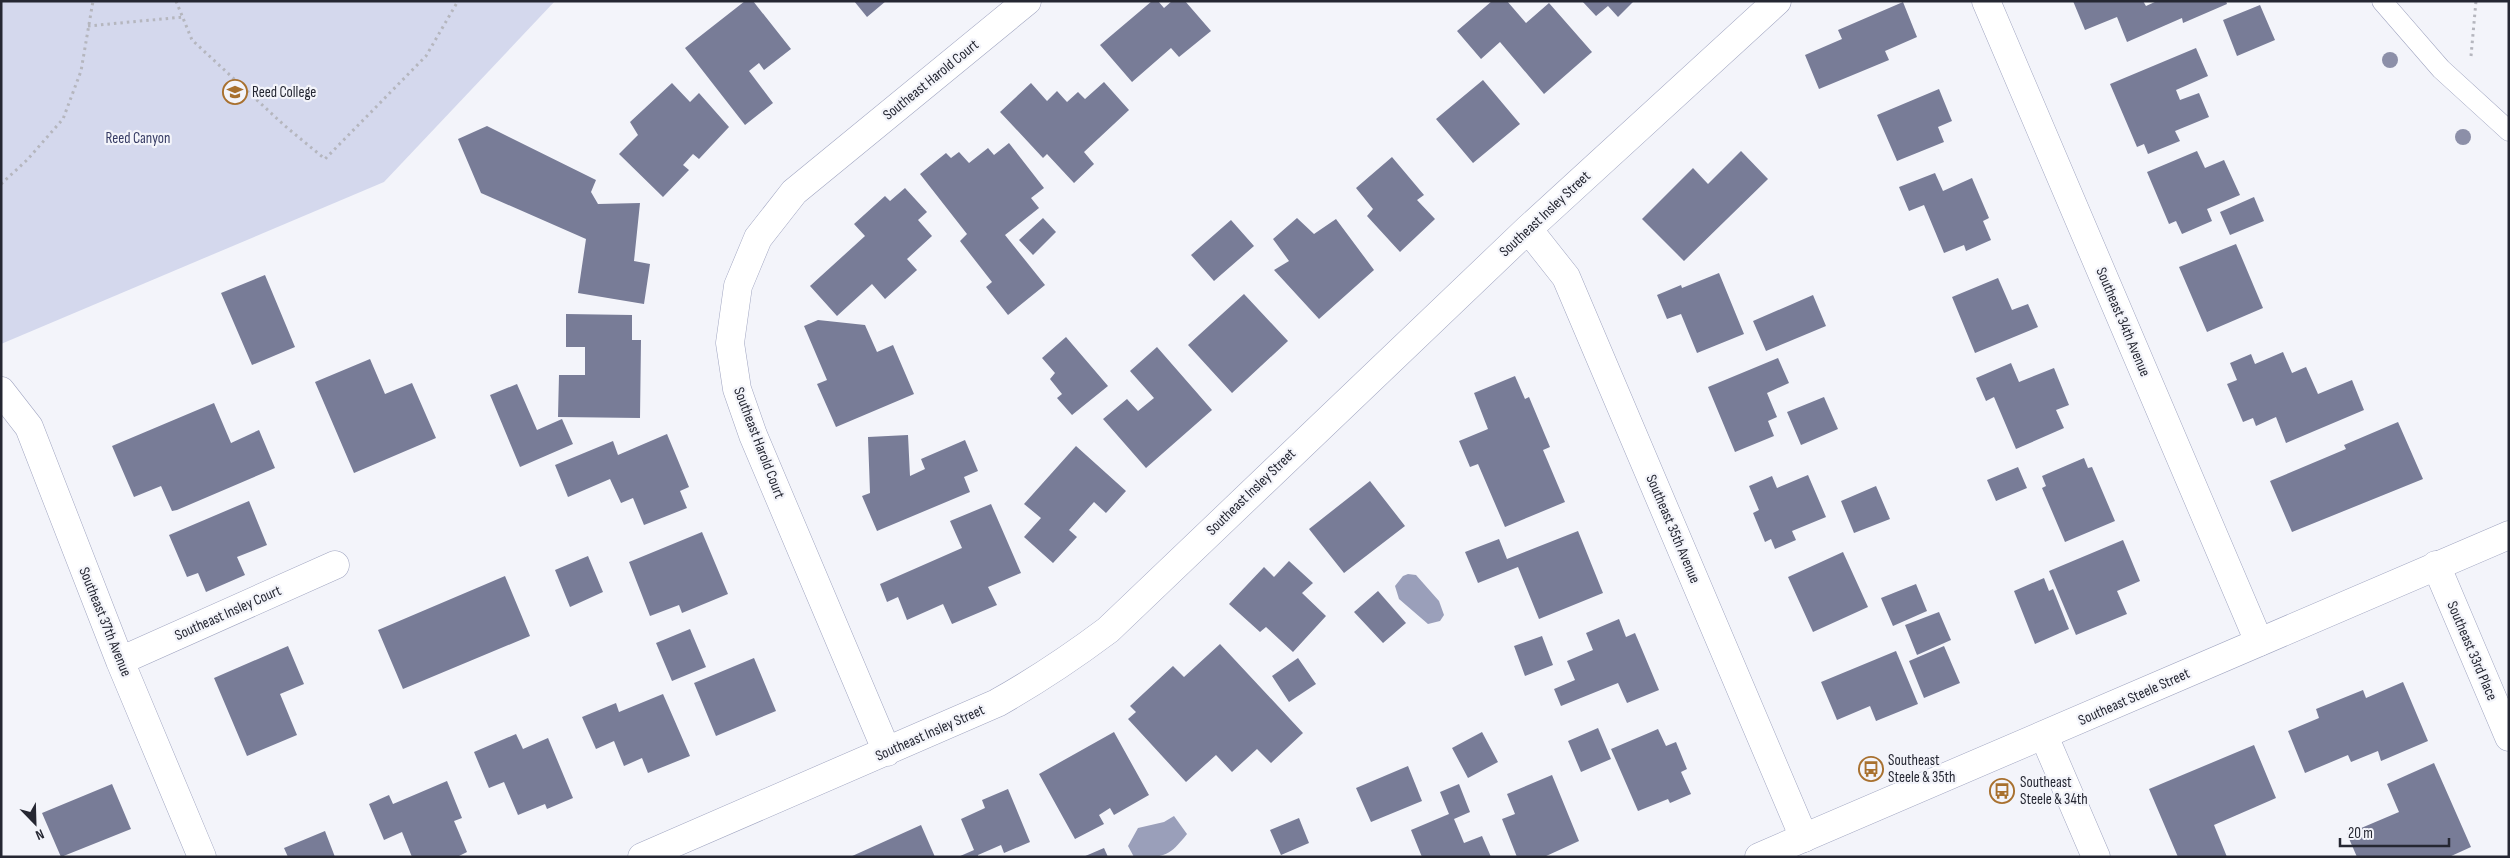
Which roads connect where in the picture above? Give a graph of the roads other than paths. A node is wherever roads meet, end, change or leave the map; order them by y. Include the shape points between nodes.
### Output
1 (1027, 1) edge
2 (1776, 1) edge
3 (1986, 1) edge
4 (2382, 1) edge
5 (2509, 131) edge
6 (1528, 229) junction
7 (1, 392) edge
8 (2509, 535) edge
9 (2436, 565) junction
10 (335, 566) dead end
11 (2259, 642) junction
12 (120, 661) junction
13 (2044, 736) junction
14 (2509, 737) edge
15 (887, 752) junction
16 (1804, 838) junction
17 (202, 857) edge
18 (642, 857) edge
19 (1759, 857) edge
20 (2096, 857) edge

1 - 15 street, Southeast Harold Court via 794,192 758,238 738,286 730,343 737,389 753,435
2 - 6 street, Southeast Insley Street
3 - 11 street, Southeast 34th Avenue
4 - 5 lane via 2441,69
6 - 15 street, Southeast Insley Street via 1108,630 1036,682
6 - 16 street, Southeast 35th Avenue via 1566,276
7 - 12 street, Southeast 37th Avenue via 29,427
8 - 9 street, Southeast Steele Street
9 - 11 street, Southeast Steele Street
9 - 14 street, Southeast 33rd Place
10 - 12 street, Southeast Insley Court
11 - 13 street, Southeast Steele Street
12 - 17 street, Southeast 37th Avenue
13 - 16 street, Southeast Steele Street
13 - 20 street
15 - 18 street, Southeast Insley Street
16 - 19 street, Southeast Steele Street

